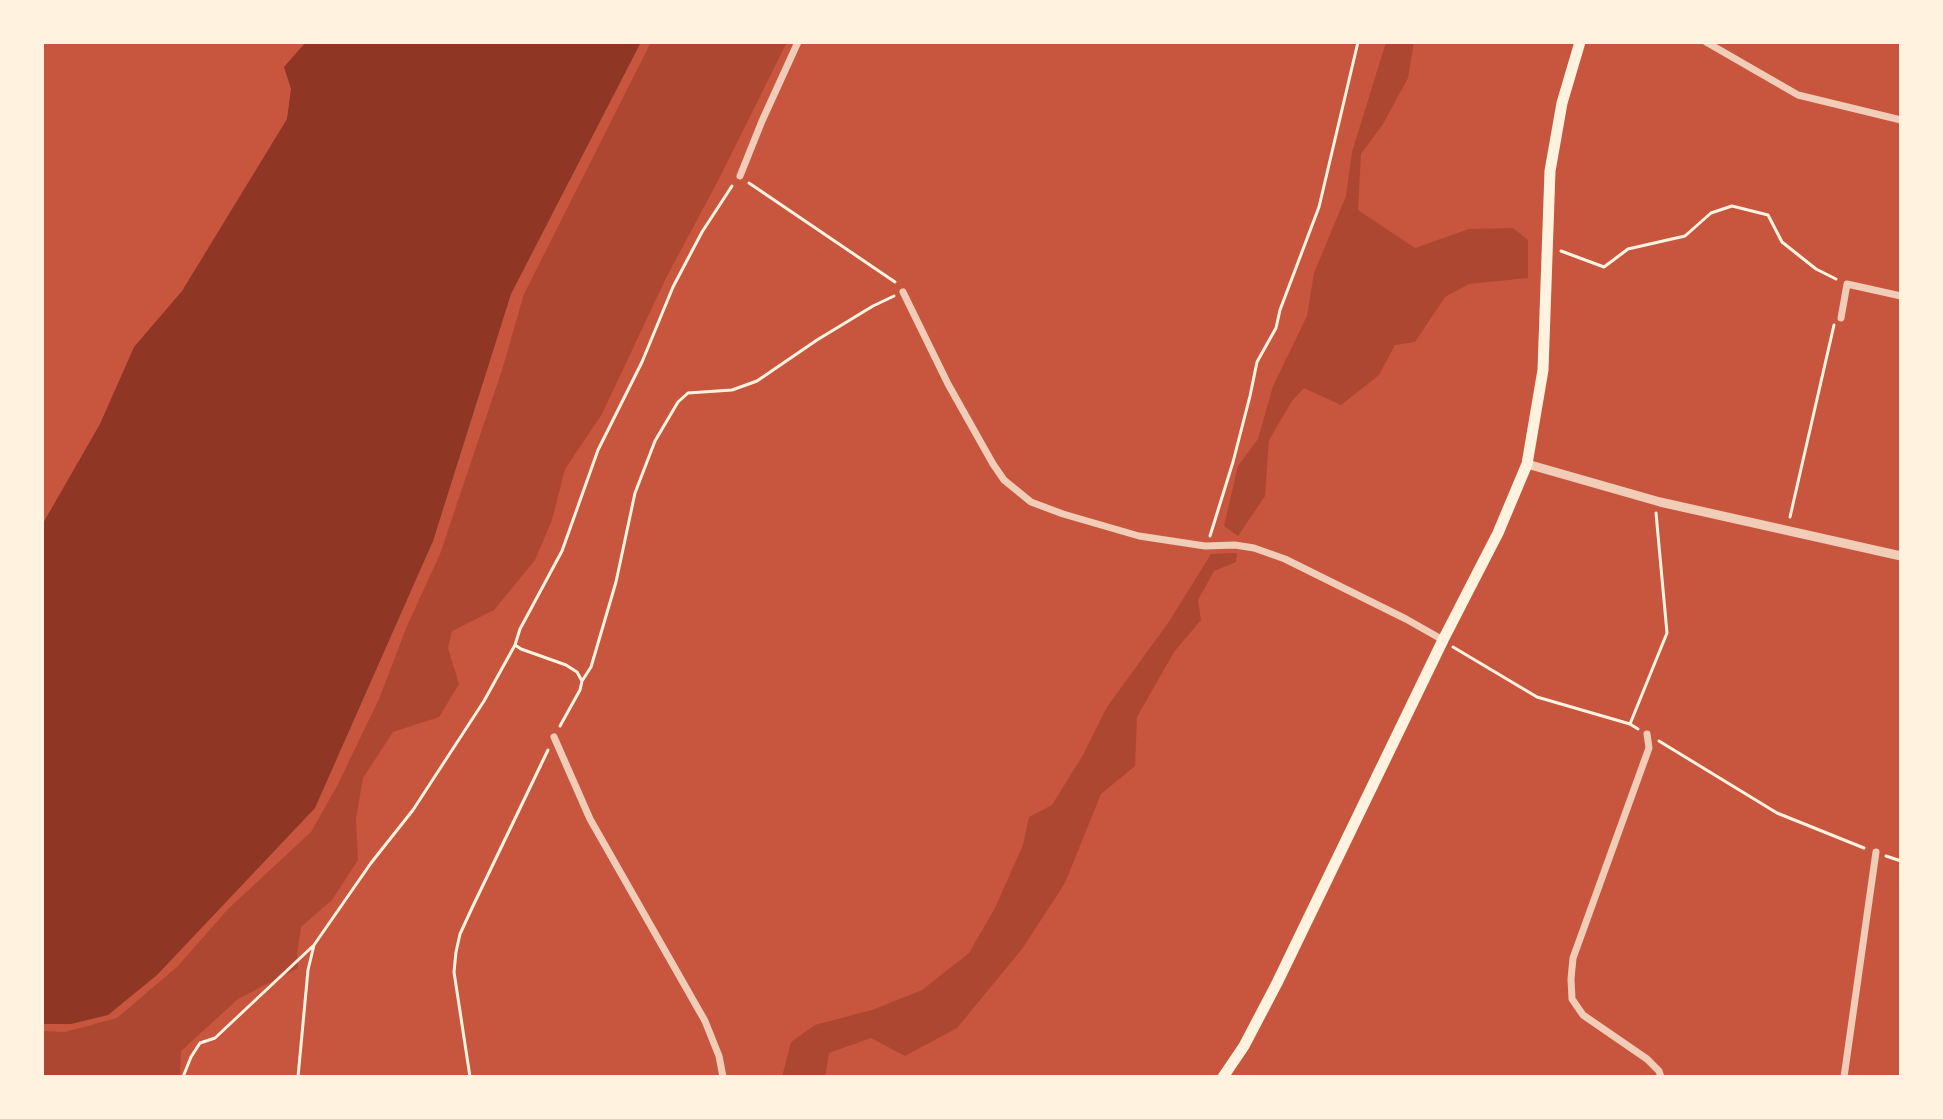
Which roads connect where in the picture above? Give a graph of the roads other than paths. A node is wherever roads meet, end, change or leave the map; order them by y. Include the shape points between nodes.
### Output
1 (798, 42) edge
2 (1580, 42) edge
3 (1706, 42) edge
4 (1901, 120) edge
5 (740, 176) road end
6 (903, 292) road end
7 (1901, 296) edge
8 (1841, 318) road end
9 (1527, 464) junction
10 (1901, 556) edge
11 (1443, 640) junction
12 (1647, 734) road end
13 (554, 737) road end
14 (1876, 852) road end
15 (723, 1077) edge
16 (1223, 1077) edge
17 (1661, 1077) edge
18 (1844, 1077) edge

1 - 5 street
2 - 9 main road via 1550,171 1543,370
3 - 4 street via 1798,95
6 - 11 street via 993,464 1031,502 1139,536 1254,548
7 - 8 street via 1847,284
9 - 10 street via 1660,502
9 - 11 main road
11 - 16 main road via 1277,983
12 - 17 street via 1649,748 1573,958 1571,979 1572,999 1583,1015 1647,1059
13 - 15 street via 590,819 705,1021
14 - 18 street

